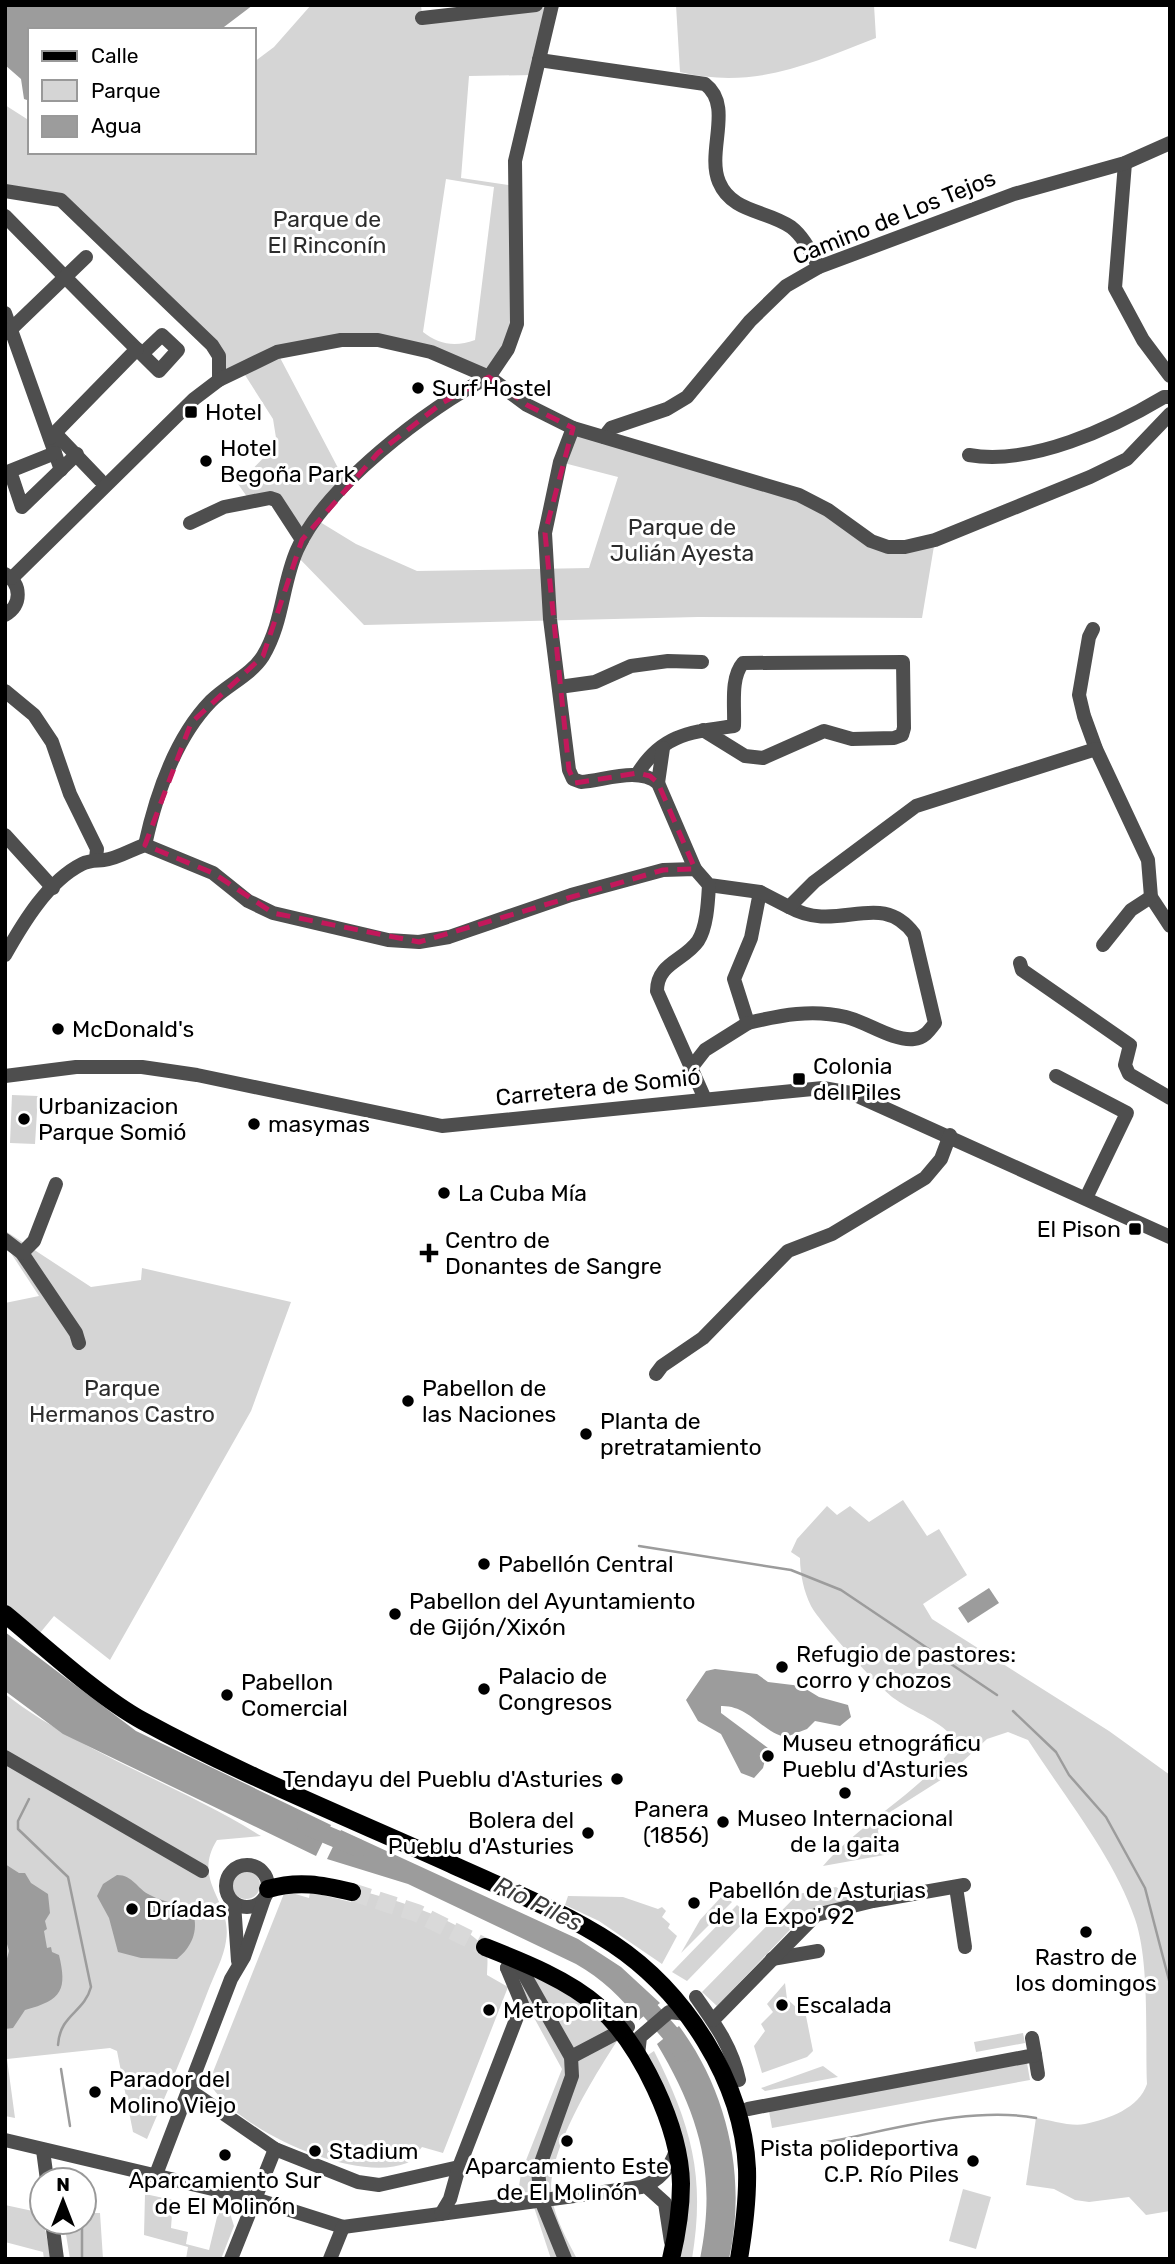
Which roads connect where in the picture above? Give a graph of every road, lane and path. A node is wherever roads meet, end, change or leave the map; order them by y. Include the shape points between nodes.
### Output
1 (552, 5) edge
2 (531, 6) edge
3 (422, 18) dead end
4 (539, 60) junction
5 (1170, 143) edge
6 (1125, 163) junction
7 (5, 191) edge
8 (5, 216) edge
9 (86, 257) dead end
10 (819, 267) junction
11 (65, 278) junction
12 (5, 313) edge
13 (9, 332) edge
14 (1170, 376) edge
15 (489, 377) junction
16 (219, 380) junction
17 (1170, 397) edge
18 (1170, 414) edge
19 (573, 428) junction
20 (53, 436) junction
21 (604, 437) junction
22 (55, 453) junction
23 (77, 454) junction
24 (969, 455) dead end
25 (61, 470) junction
26 (100, 480) dead end
27 (190, 523) dead end
28 (302, 540) junction
29 (8, 576) edge
30 (5, 615) edge
31 (1093, 629) dead end
32 (702, 662) dead end
33 (559, 687) junction
34 (5, 691) edge
35 (734, 726) junction
36 (703, 730) junction
37 (663, 748) junction
38 (735, 748) junction
39 (1096, 749) junction
40 (638, 773) junction
41 (658, 783) junction
42 (5, 835) edge
43 (145, 845) junction
44 (96, 859) junction
45 (695, 869) junction
46 (709, 886) junction
47 (53, 888) junction
48 (760, 892) junction
49 (1151, 897) junction
50 (789, 907) junction
51 (1170, 926) edge
52 (1104, 945) dead end
53 (5, 956) edge
54 (1020, 963) dead end
55 (748, 1023) junction
56 (691, 1068) junction
57 (5, 1076) edge
58 (1056, 1076) dead end
59 (1170, 1098) edge
60 (705, 1099) junction
61 (950, 1135) junction
62 (55, 1184) dead end
63 (1086, 1198) junction
64 (1170, 1237) edge
65 (5, 1240) edge
66 (22, 1254) junction
67 (79, 1343) dead end
68 (656, 1374) dead end
69 (5, 1614) edge
70 (6, 1759) edge
71 (202, 1871) dead end
72 (352, 1892) tunnel mouth
73 (266, 1894) junction
74 (233, 1903) junction
75 (485, 1947) tunnel mouth
76 (965, 1947) dead end
77 (818, 1951) dead end
78 (772, 1959) junction
79 (511, 1963) junction
80 (238, 1966) junction
81 (695, 1997) dead end
82 (675, 2007) junction
83 (713, 2020) junction
84 (624, 2029) junction
85 (1031, 2038) dead end
86 (639, 2046) junction
87 (1035, 2055) junction
88 (571, 2057) junction
89 (1038, 2074) dead end
90 (738, 2080) dead end
91 (188, 2089) junction
92 (748, 2109) dead end
93 (5, 2140) edge
94 (275, 2149) junction
95 (43, 2150) junction
96 (676, 2150) junction
97 (45, 2166) edge
98 (459, 2167) junction
99 (155, 2176) junction
100 (646, 2186) junction
101 (215, 2190) junction
102 (255, 2199) junction
103 (541, 2200) junction
104 (441, 2214) junction
105 (245, 2223) junction
106 (343, 2227) junction
107 (54, 2236) edge
108 (671, 2257) edge
109 (57, 2259) edge
110 (231, 2259) edge
111 (330, 2259) edge
112 (565, 2259) edge
113 (739, 2259) edge

1 - 4 street
2 - 3 street
4 - 10 street via 705,84 714,90 719,106 715,167 727,196 790,227 806,243
4 - 15 street via 515,161 517,324 508,349
5 - 6 street, Camino de Los Tejos
6 - 10 street, Camino de Los Tejos via 1014,194
6 - 14 street via 1115,288 1143,340
7 - 16 street via 61,200 212,345 219,356
8 - 11 street
9 - 11 street
10 - 21 street, Camino de Los Tejos via 786,286 750,321 687,397 667,409 611,428
11 - 13 street
11 - 20 street via 139,352
12 - 13 street
13 - 20 street
15 - 16 street via 407,345 341,340 277,352
15 - 19 street via 527,405
15 - 28 street via 442,403 378,453 317,517
16 - 29 street
17 - 24 street via 1122,422 1064,442 1010,456
18 - 21 street via 1127,459 935,540 905,547 871,541 799,495
19 - 21 street
19 - 33 street via 560,461 545,533
20 - 22 street
20 - 23 street
22 - 25 street
22 - 25 street via 10,471 22,507
23 - 25 street
23 - 26 street
27 - 28 street via 224,507 270,498 276,500
28 - 43 street via 279,621 262,656 191,723 176,750
29 - 30 street via 18,594 17,604
31 - 39 street via 1079,695
32 - 33 street via 631,666 594,682
33 - 40 street via 573,779 581,782
34 - 44 street via 34,715 52,742 97,849
35 - 36 street
35 - 38 street
35 - 38 street via 735,679 743,663 903,662 902,735 852,739 824,731 763,758 745,756
36 - 37 street via 682,733
36 - 38 street
37 - 40 street
37 - 41 street
39 - 49 street via 1148,860
39 - 50 street via 916,806 814,882
40 - 41 street
41 - 45 street
42 - 47 street
43 - 44 street
43 - 45 street via 213,873 248,901 272,913 419,943 663,870
44 - 47 street via 65,875
45 - 46 street
46 - 48 street
46 - 56 street via 697,942 657,979 657,990
47 - 53 street
48 - 50 street
48 - 55 street via 751,938 734,979
49 - 51 street
49 - 52 street via 1131,910
50 - 55 street via 804,916 826,919 872,911 902,921 914,933 935,1024 926,1035 914,1039 846,1017 810,1012
54 - 59 street via 1022,970 1130,1045 1125,1065 1129,1073
55 - 56 street via 705,1050
56 - 60 street
57 - 60 street, Carretera de Somió via 76,1067 142,1067 197,1074 442,1126
58 - 63 street via 1127,1113
60 - 61 street, Carretera de Somió via 823,1088 851,1093
61 - 63 street, Carretera de Somió
61 - 68 street via 941,1159 925,1178 832,1234 788,1251 703,1338
62 - 66 street via 34,1241
63 - 64 street, Carretera de Somió
65 - 66 street
66 - 67 street
69 - 82 main road via 141,1720 565,1917 633,1958
70 - 71 street
72 - 73 main road via 314,1883 289,1883
73 - 74 street via 249,1907
73 - 74 street via 267,1878 260,1869 239,1866 226,1883
73 - 80 street
74 - 80 street
75 - 79 main road
76 - 78 street via 960,1886 816,1915
77 - 78 street
78 - 83 street
79 - 84 main road via 588,1998
79 - 88 street via 524,1974
79 - 98 street via 522,2004
80 - 91 street
81 - 83 street
82 - 86 street
82 - 113 main road via 717,2063 744,2142 746,2207
83 - 90 street via 737,2065
84 - 86 main road
84 - 88 street
85 - 87 street
86 - 96 main road
87 - 89 street
87 - 92 street
88 - 103 street via 572,2076 539,2164
91 - 94 street
91 - 99 street
93 - 95 street
94 - 98 street via 326,2171 379,2185
94 - 102 street
95 - 97 street
95 - 99 street
96 - 100 street via 666,2169
96 - 108 main road via 680,2211
98 - 104 street
99 - 101 street
100 - 103 street
100 - 108 street via 665,2203
101 - 102 street
101 - 105 street via 240,2202
102 - 105 street
102 - 106 street
103 - 104 street
103 - 112 street
104 - 106 street
105 - 110 street
106 - 111 street
107 - 109 street

